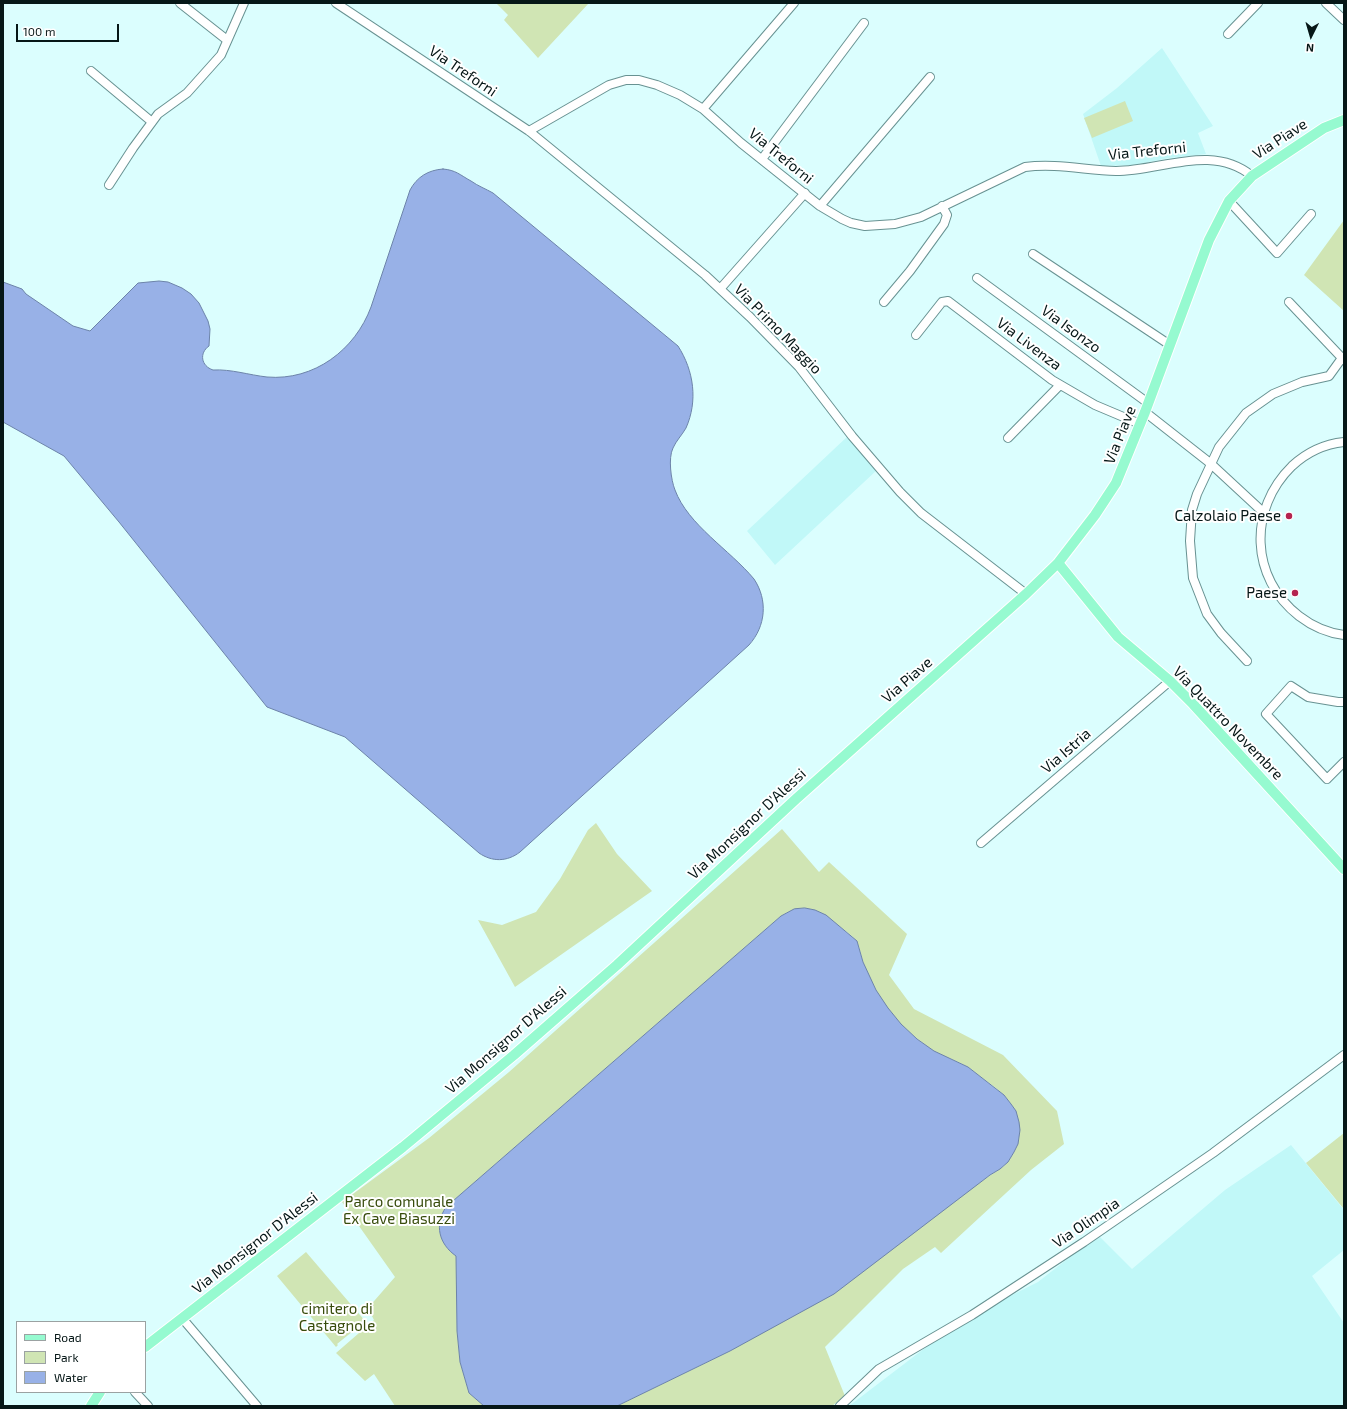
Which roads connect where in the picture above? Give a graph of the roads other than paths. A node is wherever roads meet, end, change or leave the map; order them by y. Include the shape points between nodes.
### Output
1 (180, 3) edge
2 (244, 3) edge
3 (336, 3) edge
4 (794, 3) edge
5 (1258, 3) edge
6 (1326, 3) edge
7 (1344, 20) edge
8 (864, 23) dead end
9 (1228, 34) dead end
10 (228, 40) junction
11 (91, 71) dead end
12 (930, 77) dead end
13 (704, 109) junction
14 (1344, 120) edge
15 (152, 122) junction
16 (529, 131) junction
17 (762, 159) junction
18 (1252, 176) junction
19 (109, 185) dead end
20 (805, 193) junction
21 (1228, 202) junction
22 (820, 206) junction
23 (942, 206) junction
24 (1311, 214) dead end
25 (1033, 254) dead end
26 (977, 278) dead end
27 (720, 288) junction
28 (884, 302) dead end
29 (1289, 302) dead end
30 (916, 334) dead end
31 (1170, 345) junction
32 (1343, 359) edge
33 (1060, 385) junction
34 (1147, 408) junction
35 (1140, 424) junction
36 (1008, 438) dead end
37 (1344, 442) edge
38 (1210, 463) junction
39 (1264, 513) junction
40 (1058, 563) junction
41 (1026, 594) junction
42 (1344, 635) edge
43 (1247, 661) dead end
44 (1170, 681) junction
45 (1344, 702) edge
46 (868, 734) joint
47 (1344, 762) edge
48 (981, 843) dead end
49 (1344, 869) edge
50 (1344, 1055) edge
51 (182, 1318) junction
52 (146, 1346) edge
53 (99, 1393) edge
54 (136, 1393) edge
55 (91, 1406) edge
56 (148, 1406) edge
57 (256, 1406) edge
58 (840, 1406) edge

1 - 10 street
2 - 10 street
3 - 16 street, Via Treforni
4 - 13 street
5 - 9 street
6 - 7 street
8 - 17 street
10 - 15 street via 221,55 196,84 158,114
11 - 15 street
12 - 22 street
13 - 16 street, Via Treforni via 680,94 657,85 639,80 626,80 609,85
13 - 17 street, Via Treforni
14 - 18 main road, Via Piave via 1324,128
15 - 19 street
16 - 27 street, Via Primo Maggio
17 - 20 street, Via Treforni
18 - 21 main road, Via Piave
18 - 23 street, Via Treforni via 1230,163 1201,160 1117,171 1040,165 1025,167
20 - 22 street, Via Treforni
20 - 27 street
21 - 24 street via 1277,252
21 - 31 main road, Via Piave via 1209,240
22 - 23 street, Via Treforni via 851,223 865,226 908,221
23 - 28 street via 946,215 944,224
25 - 31 street
26 - 34 street, Via Isonzo
27 - 41 street, Via Primo Maggio via 799,367 852,436 900,492 921,513
29 - 32 street
30 - 33 street, Via Livenza via 942,302 948,301
31 - 34 main road, Via Piave
32 - 38 street via 1329,376 1302,382 1273,394 1246,413 1219,447
33 - 35 street, Via Livenza via 1095,405
33 - 36 street
34 - 35 main road, Via Piave
34 - 38 street, Via Isonzo
35 - 40 main road, Via Piave via 1116,483
37 - 39 street via 1316,450 1298,461 1271,493
38 - 39 street, Via Isonzo
38 - 43 street via 1192,510 1190,541 1193,578 1208,614 1220,633
39 - 42 street via 1261,548 1270,582 1291,610 1305,621 1321,629
40 - 41 main road, Via Piave
40 - 44 main road, Via Quattro Novembre via 1118,637
41 - 46 main road, Via Piave
44 - 48 street, Via Istria
44 - 49 main road, Via Quattro Novembre
45 - 47 street via 1308,697 1290,686 1266,714 1328,779
46 - 51 main road, Via Monsignor D'Alessi via 617,965 514,1055 398,1151
50 - 58 street, Via Olimpia via 1213,1153 1084,1242 972,1315 879,1369
51 - 52 main road, Via Monsignor D'Alessi
51 - 57 street
53 - 55 main road
54 - 56 street

